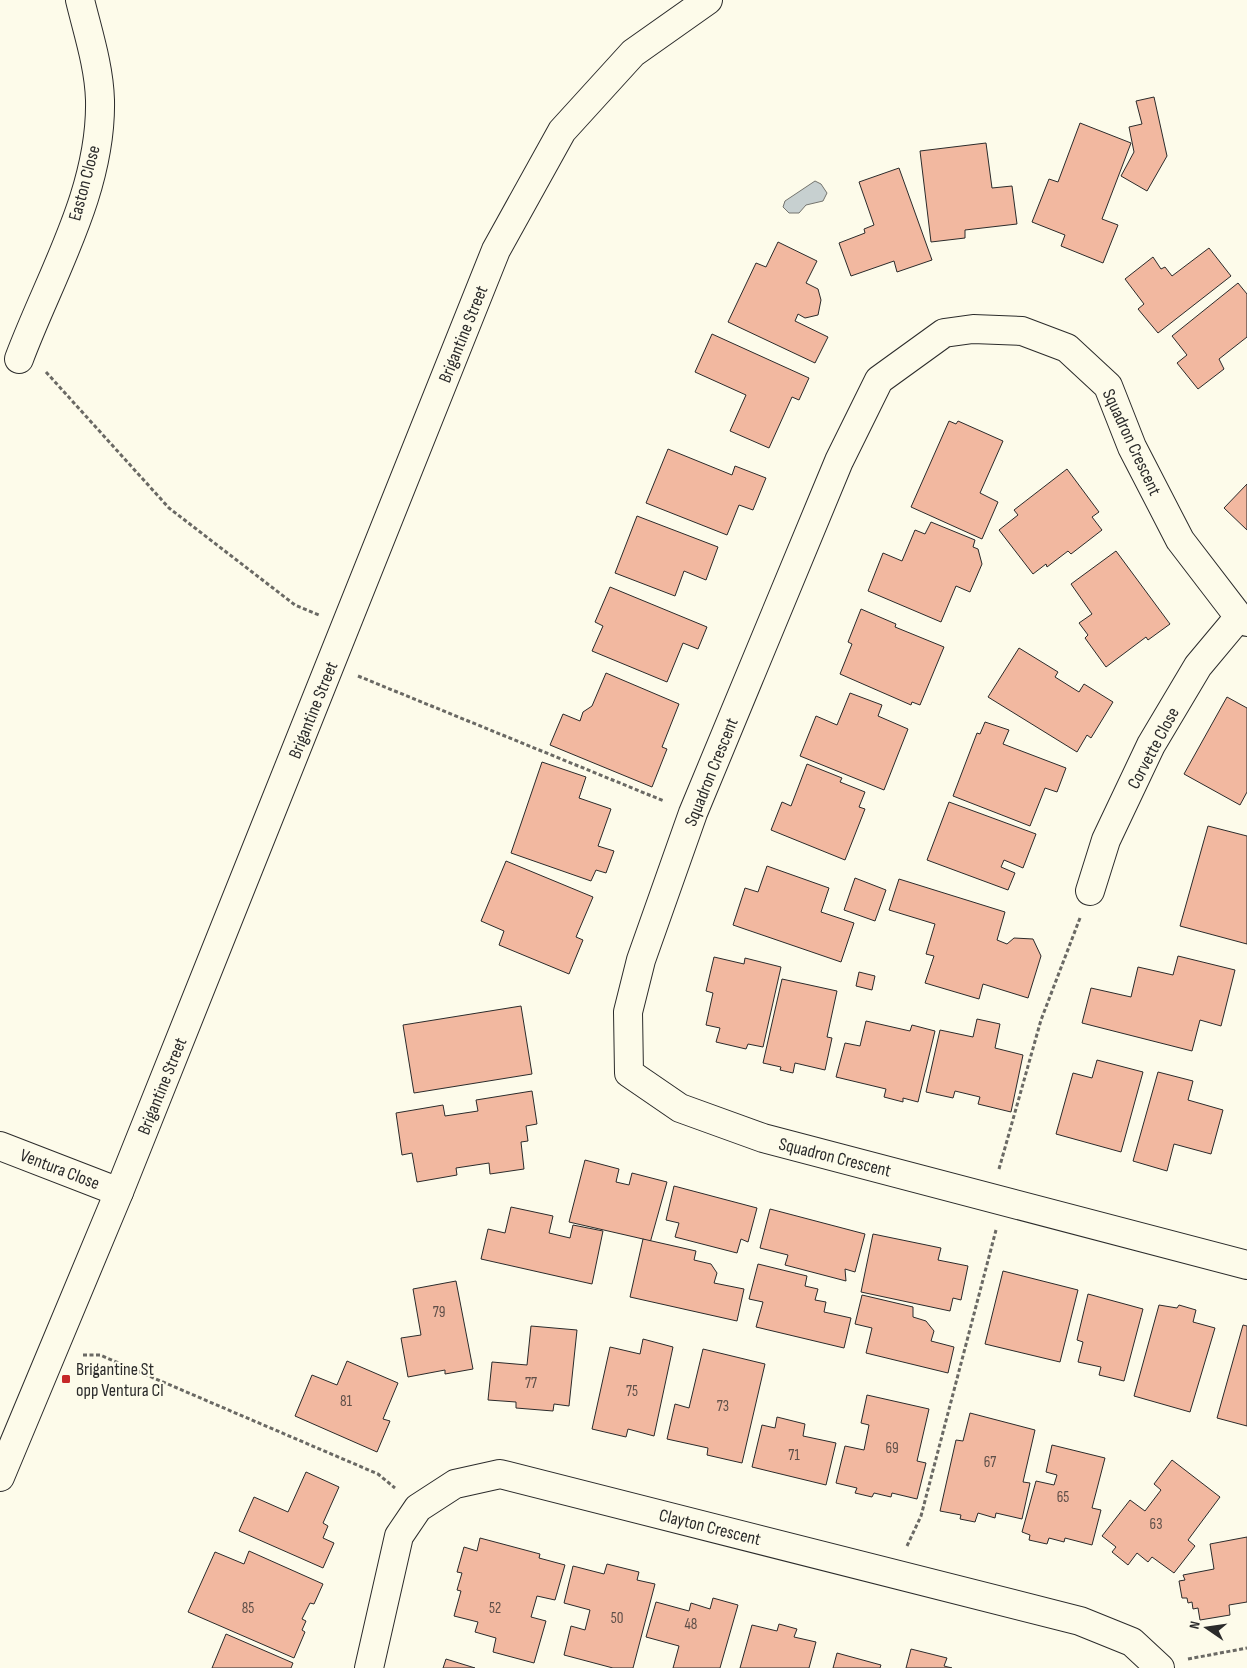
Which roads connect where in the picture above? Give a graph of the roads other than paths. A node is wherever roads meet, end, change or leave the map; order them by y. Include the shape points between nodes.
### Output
1 (80, 0) edge
2 (708, 0) edge
3 (21, 353) road end
4 (1243, 620) edge
5 (1090, 891) road end
6 (0, 1146) edge
7 (119, 1192) junction
8 (1247, 1265) edge
9 (0, 1477) edge
10 (1169, 1664) edge
11 (369, 1668) edge

1 - 3 street, Easton Close via 97,66 100,101 92,168 81,207
2 - 7 street, Brigantine Street via 633,53 562,131 496,250
4 - 5 street, Corvette Close via 1198,666 1151,745 1106,840
4 - 8 street, Squadron Crescent via 1180,540 1132,447 1108,386 1067,348 1022,331 973,329 944,334 879,380 839,461 693,813 641,960 628,1012 630,1073 680,1108 763,1138
6 - 7 street, Ventura Close
7 - 9 street, Brigantine Street
10 - 11 street, Clayton Crescent via 1132,1642 1080,1622 500,1474 456,1484 418,1508 399,1536

